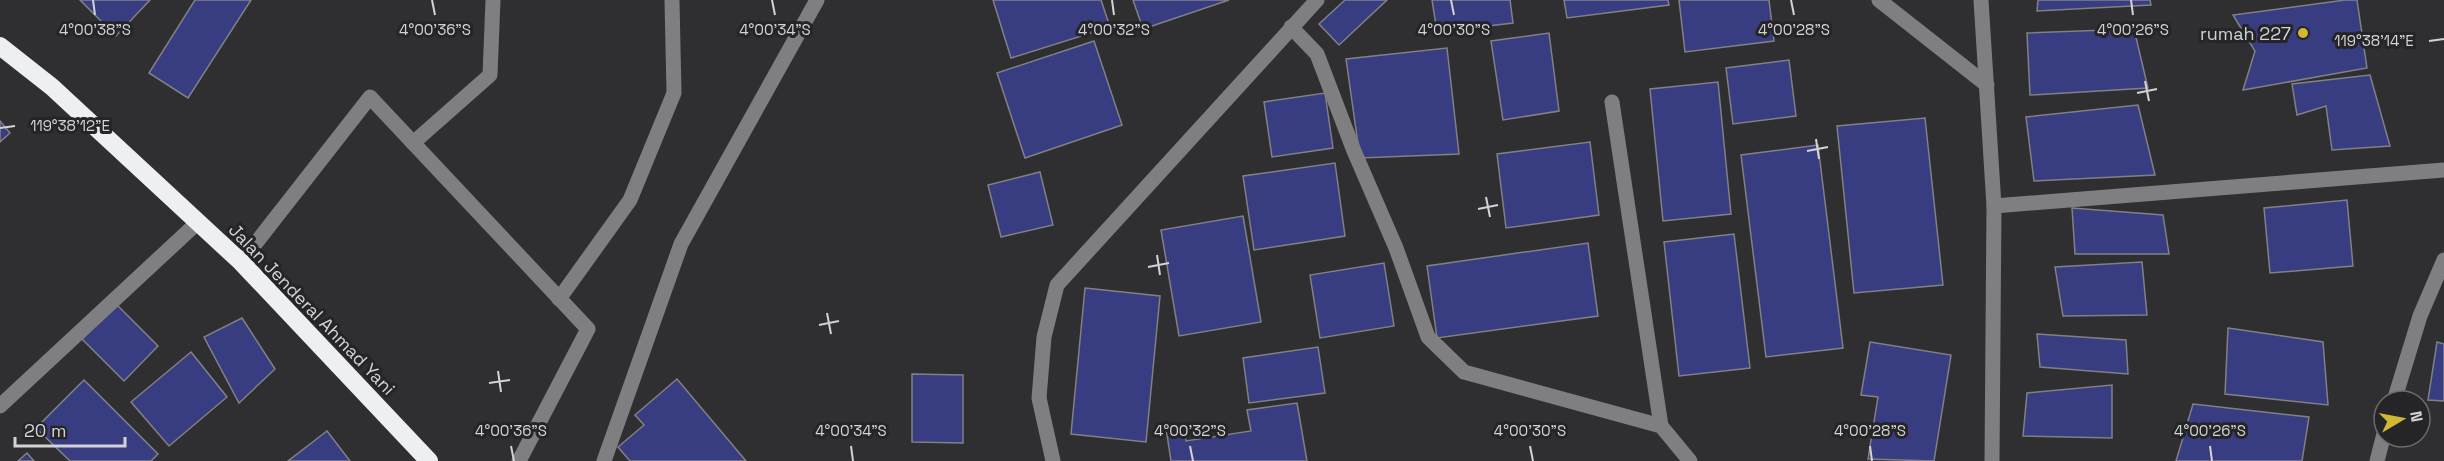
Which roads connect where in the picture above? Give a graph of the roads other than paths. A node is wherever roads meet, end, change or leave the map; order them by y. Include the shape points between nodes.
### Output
1 (493, 0) edge
2 (817, 0) edge
3 (1317, 0) edge
4 (1880, 0) edge
5 (1981, 0) edge
6 (672, 1) edge
7 (1291, 27) junction
8 (0, 46) edge
9 (1987, 85) junction
10 (1612, 102) dead end
11 (413, 144) junction
12 (2444, 170) edge
13 (1994, 206) junction
14 (197, 223) junction
15 (2444, 260) edge
16 (241, 262) junction
17 (559, 299) junction
18 (2398, 389) edge
19 (0, 406) edge
20 (1661, 426) junction
21 (429, 461) edge
22 (519, 461) edge
23 (604, 461) edge
24 (1053, 461) edge
25 (1690, 461) edge
26 (1992, 461) edge

1 - 11 street via 490,75
2 - 23 street via 681,244
3 - 7 street
4 - 9 street
5 - 9 street
6 - 17 street via 674,93 630,200
7 - 20 street via 1317,54 1428,337 1464,372
7 - 24 street via 1058,285 1044,337 1039,399
8 - 14 highway, Jalan Jenderal Ahmad Yani via 52,87
9 - 13 street
10 - 20 street
11 - 16 street via 370,97
11 - 17 street
12 - 13 street
13 - 26 street
14 - 16 highway, Jalan Jenderal Ahmad Yani
14 - 19 street
15 - 18 street via 2420,316
16 - 21 highway, Jalan Jenderal Ahmad Yani
17 - 22 street via 588,329
20 - 25 street

